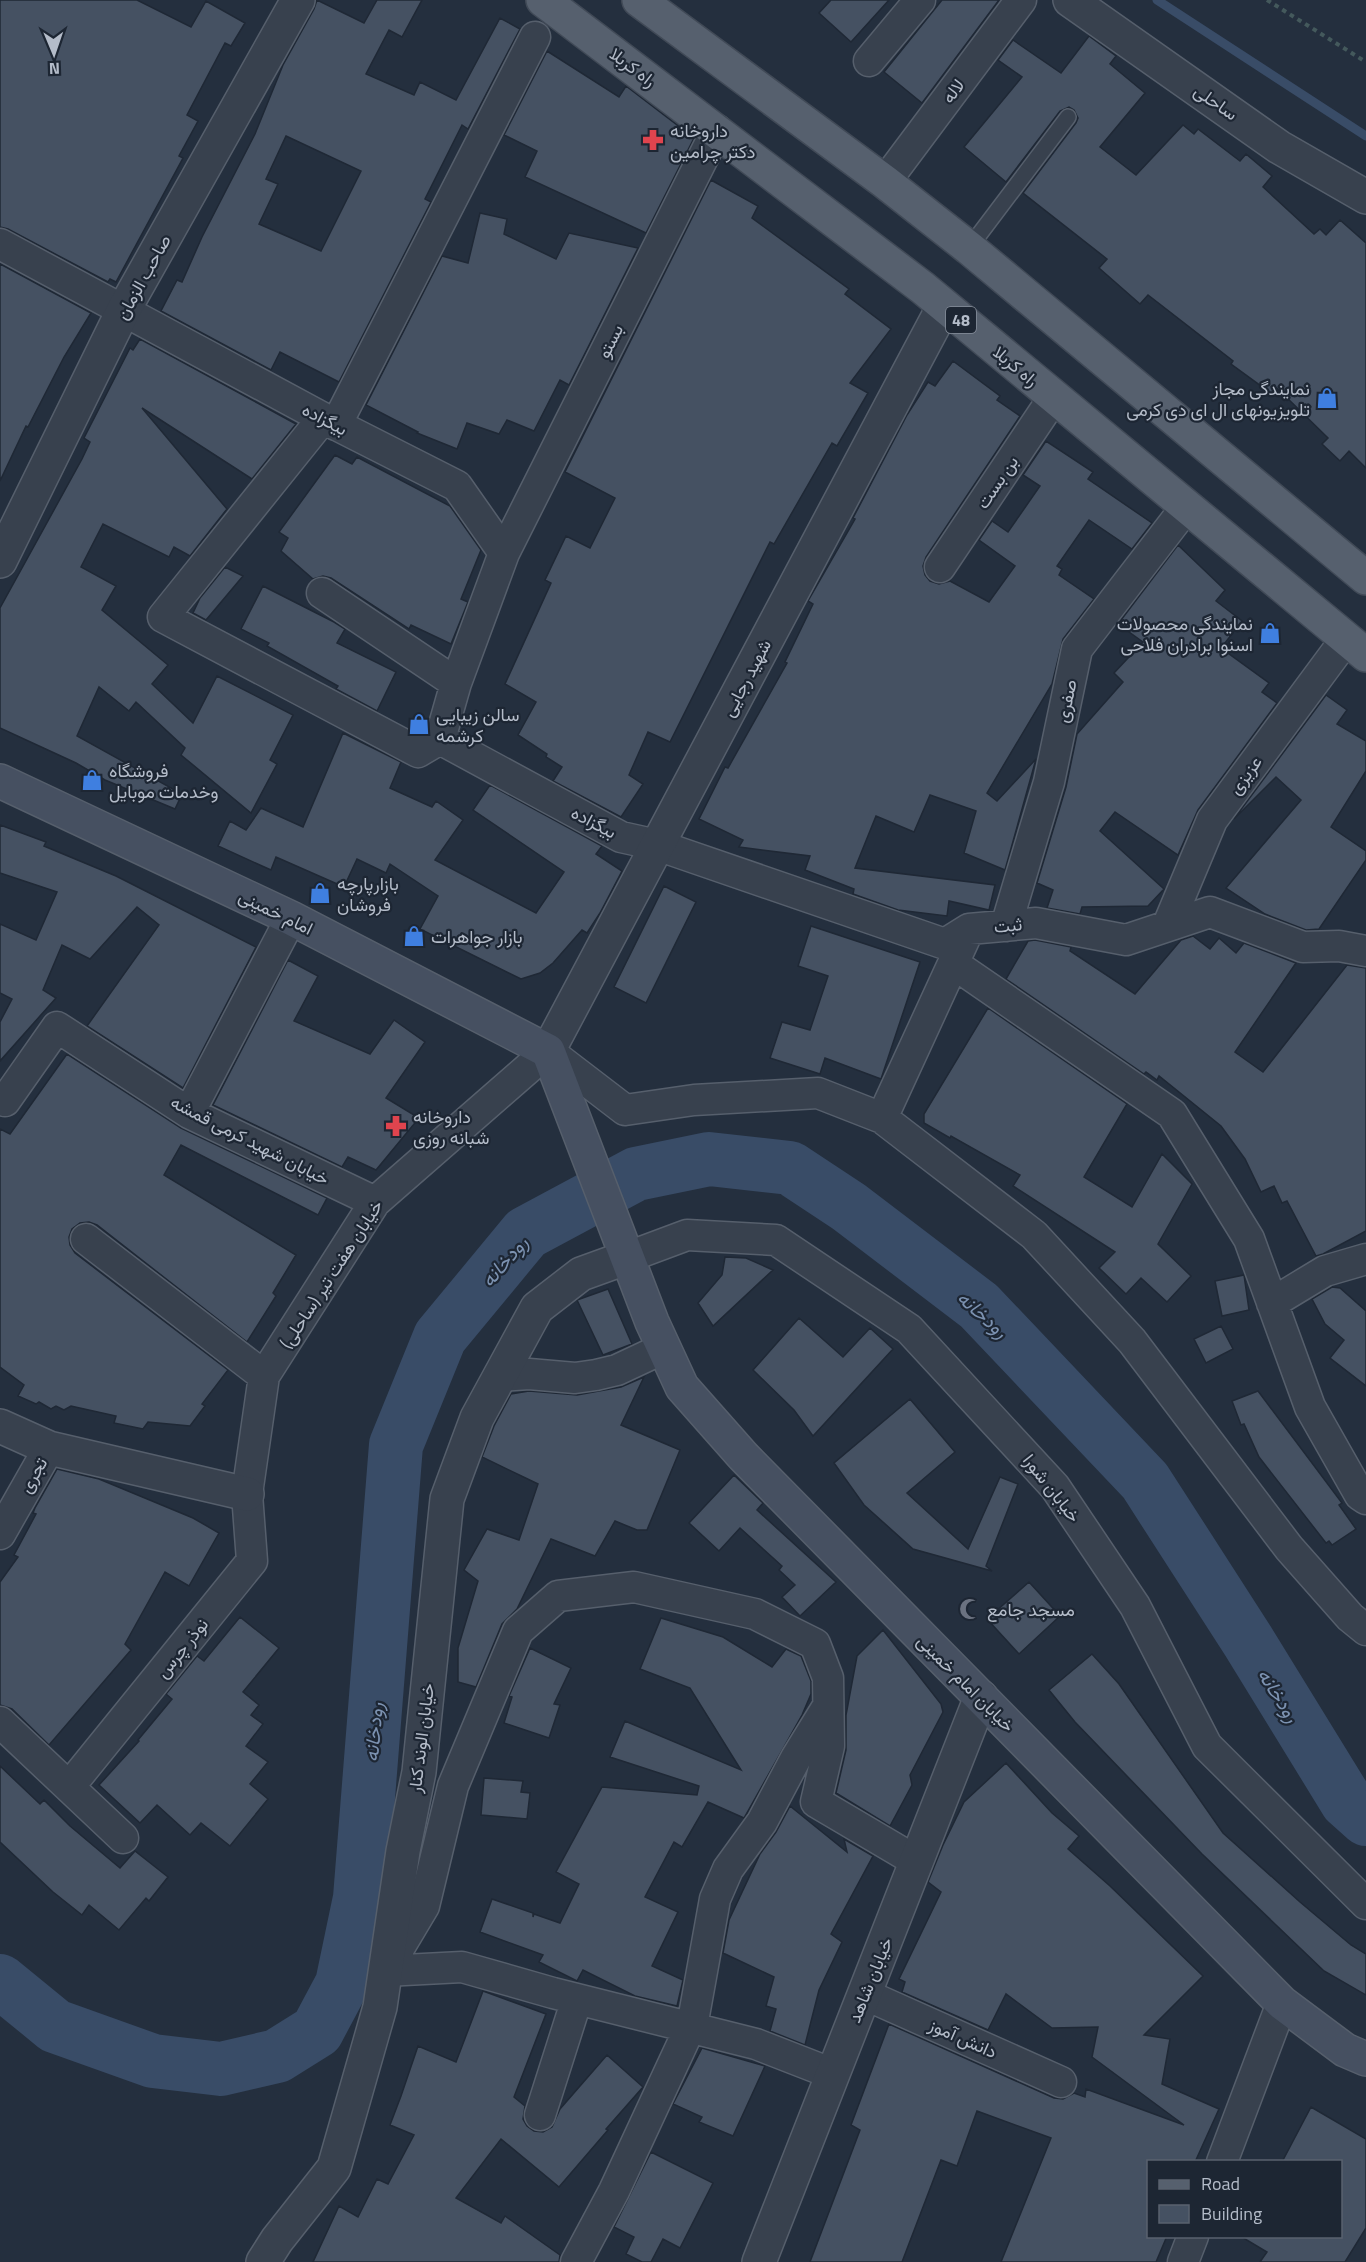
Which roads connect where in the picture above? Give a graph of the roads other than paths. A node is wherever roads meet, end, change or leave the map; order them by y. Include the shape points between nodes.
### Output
1 (298, 0) edge
2 (543, 0) edge
3 (639, 0) edge
4 (920, 0) edge
5 (1021, 0) edge
6 (1070, 0) edge
7 (535, 37) dead end
8 (869, 61) dead end
9 (1068, 117) dead end
10 (717, 130) junction
11 (885, 182) junction
12 (1366, 197) edge
13 (0, 244) edge
14 (969, 248) junction
15 (944, 306) junction
16 (123, 311) junction
17 (1054, 397) junction
18 (330, 422) junction
19 (1187, 506) junction
20 (504, 553) junction
21 (0, 561) edge
22 (940, 567) dead end
23 (1366, 578) edge
24 (322, 593) dead end
25 (1356, 647) edge
26 (456, 683) junction
27 (440, 739) junction
28 (0, 781) edge
29 (657, 845) junction
30 (291, 918) junction
31 (1006, 926) junction
32 (1168, 926) junction
33 (969, 929) junction
34 (1364, 942) edge
35 (954, 964) junction
36 (548, 1051) junction
37 (0, 1098) edge
38 (189, 1113) junction
39 (882, 1118) junction
40 (375, 1202) junction
41 (86, 1239) dead end
42 (628, 1257) junction
43 (1366, 1259) edge
44 (1272, 1303) junction
45 (664, 1348) junction
46 (264, 1376) junction
47 (500, 1377) junction
48 (0, 1426) edge
49 (49, 1448) junction
50 (247, 1494) junction
51 (1366, 1499) edge
52 (0, 1534) edge
53 (1366, 1630) edge
54 (981, 1697) junction
55 (828, 1706) junction
56 (0, 1722) edge
57 (69, 1787) junction
58 (123, 1838) dead end
59 (916, 1861) junction
60 (1366, 1904) edge
61 (385, 1971) junction
62 (864, 1995) junction
63 (577, 1999) junction
64 (1282, 2002) junction
65 (690, 2027) junction
66 (1366, 2059) edge
67 (832, 2074) junction
68 (1062, 2082) dead end
69 (540, 2115) dead end
70 (1223, 2160) edge
71 (1192, 2238) edge
72 (271, 2260) edge
73 (576, 2262) edge
74 (759, 2262) edge
75 (1183, 2262) edge

1 - 16 street, صاحب الزمان
2 - 10 main road, راه کربلا / 48
3 - 11 main road
4 - 8 street
5 - 11 street, لاله
6 - 12 street, ساحلی via 1279,147
7 - 18 street
9 - 14 lane
10 - 15 main road, راه کربلا / 48
10 - 20 street, بستو
11 - 14 main road
13 - 16 street, بیگزاده
14 - 23 main road
15 - 17 main road, راه کربلا / 48
15 - 29 street, شهید رجایی
16 - 18 street, بیگزاده
16 - 21 street, صاحب الزمان
17 - 19 main road, راه کربلا / 48
17 - 22 street, بن بست
18 - 20 street, بیگزاده via 457,486
18 - 27 street via 163,616 418,752
19 - 25 main road, راه کربلا / 48
19 - 31 street, صفری via 1077,649 1049,782
20 - 26 street, بستو
24 - 26 street
25 - 32 street, عزیزی via 1212,820
26 - 27 street, بستو
27 - 29 street, بیگزاده via 621,837
28 - 30 main road, امام خمینی
29 - 33 street, ثبت via 945,944
29 - 36 street, شهید رجایی
30 - 36 main road, امام خمینی
30 - 38 street
31 - 32 street, ثبت via 1036,922 1126,940
31 - 33 street, ثبت
32 - 34 street, ثبت via 1210,912 1304,947
33 - 35 street
35 - 39 street
35 - 44 street via 1172,1114 1249,1239
36 - 39 street via 625,1110 694,1100 818,1093
36 - 40 street, خیابان هفت تیر (ساحلی)
36 - 42 main road, خیابان امام خمینی
37 - 38 street, خیابان شهید کرمی قمشه via 4,1101 57,1027
38 - 40 street, خیابان شهید کرمی قمشه
39 - 53 street via 1034,1235 1132,1341 1288,1548
40 - 46 street, خیابان هفت تیر (ساحلی)
41 - 46 street
42 - 45 main road, خیابان امام خمینی
42 - 47 street, خیابان الوند کنار via 581,1274 537,1308
42 - 60 street, خیابان شورا via 687,1235 776,1240 909,1329 1055,1486 1135,1606 1208,1746
43 - 44 street via 1325,1271
44 - 51 street via 1310,1407 1360,1495
45 - 47 street via 617,1370 596,1375
45 - 54 main road, خیابان امام خمینی via 682,1387 743,1456
46 - 50 street, خیابان هفت تیر (ساحلی)
47 - 61 street, خیابان الوند کنار via 477,1418 447,1499 419,1772
48 - 49 street
49 - 50 street
49 - 52 street, تجری
50 - 57 street, نوذر چرس via 252,1562
54 - 59 street, خیابان شاهد
54 - 64 main road, خیابان امام خمینی
55 - 59 street via 829,1746 816,1802
55 - 61 street via 828,1678 815,1644 755,1614 634,1587 558,1596 518,1631 513,1641 453,1786 424,1906
55 - 65 street via 762,1822 728,1869 715,1899
56 - 57 street
57 - 58 street
59 - 62 street, خیابان شاهد
61 - 63 street via 462,1967
61 - 72 street, خیابان الوند کنار via 380,2007 334,2168 277,2240
62 - 67 street, خیابان شاهد
62 - 68 street, دانش آموز
63 - 65 street
63 - 69 street
64 - 66 main road, خیابان امام خمینی via 1345,2050
64 - 70 street
65 - 67 street via 756,2044
65 - 73 street via 614,2191
67 - 74 street, خیابان شاهد
71 - 75 street

